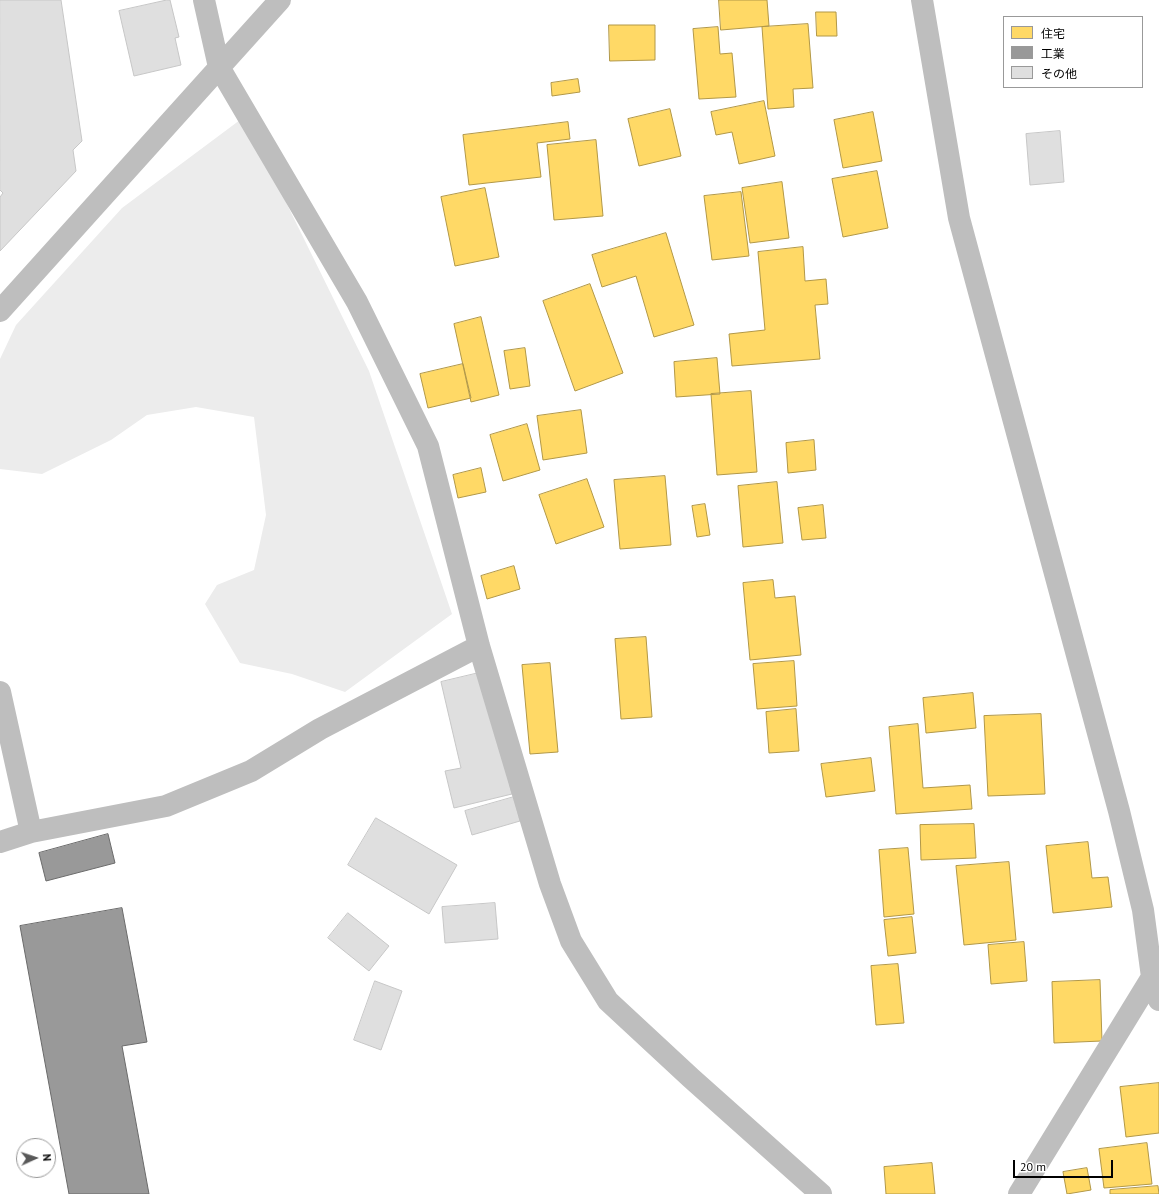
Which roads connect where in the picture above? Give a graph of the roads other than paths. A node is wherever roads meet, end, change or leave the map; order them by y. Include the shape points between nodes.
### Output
1 (204, 0) edge
2 (280, 0) edge
3 (922, 0) edge
4 (219, 67) junction
5 (0, 311) edge
6 (479, 646) junction
7 (0, 692) edge
8 (30, 832) junction
9 (0, 842) edge
10 (1152, 977) junction
11 (1159, 1000) edge
12 (821, 1194) edge
13 (1020, 1194) edge

1 - 4 street
2 - 4 street
3 - 10 street via 959,218 1119,811 1143,910
4 - 5 street
4 - 6 street via 357,302 428,446
6 - 8 street via 320,729 251,771 166,806
6 - 12 street via 571,941 608,1001
7 - 8 street
8 - 9 street
10 - 11 street
10 - 13 street

